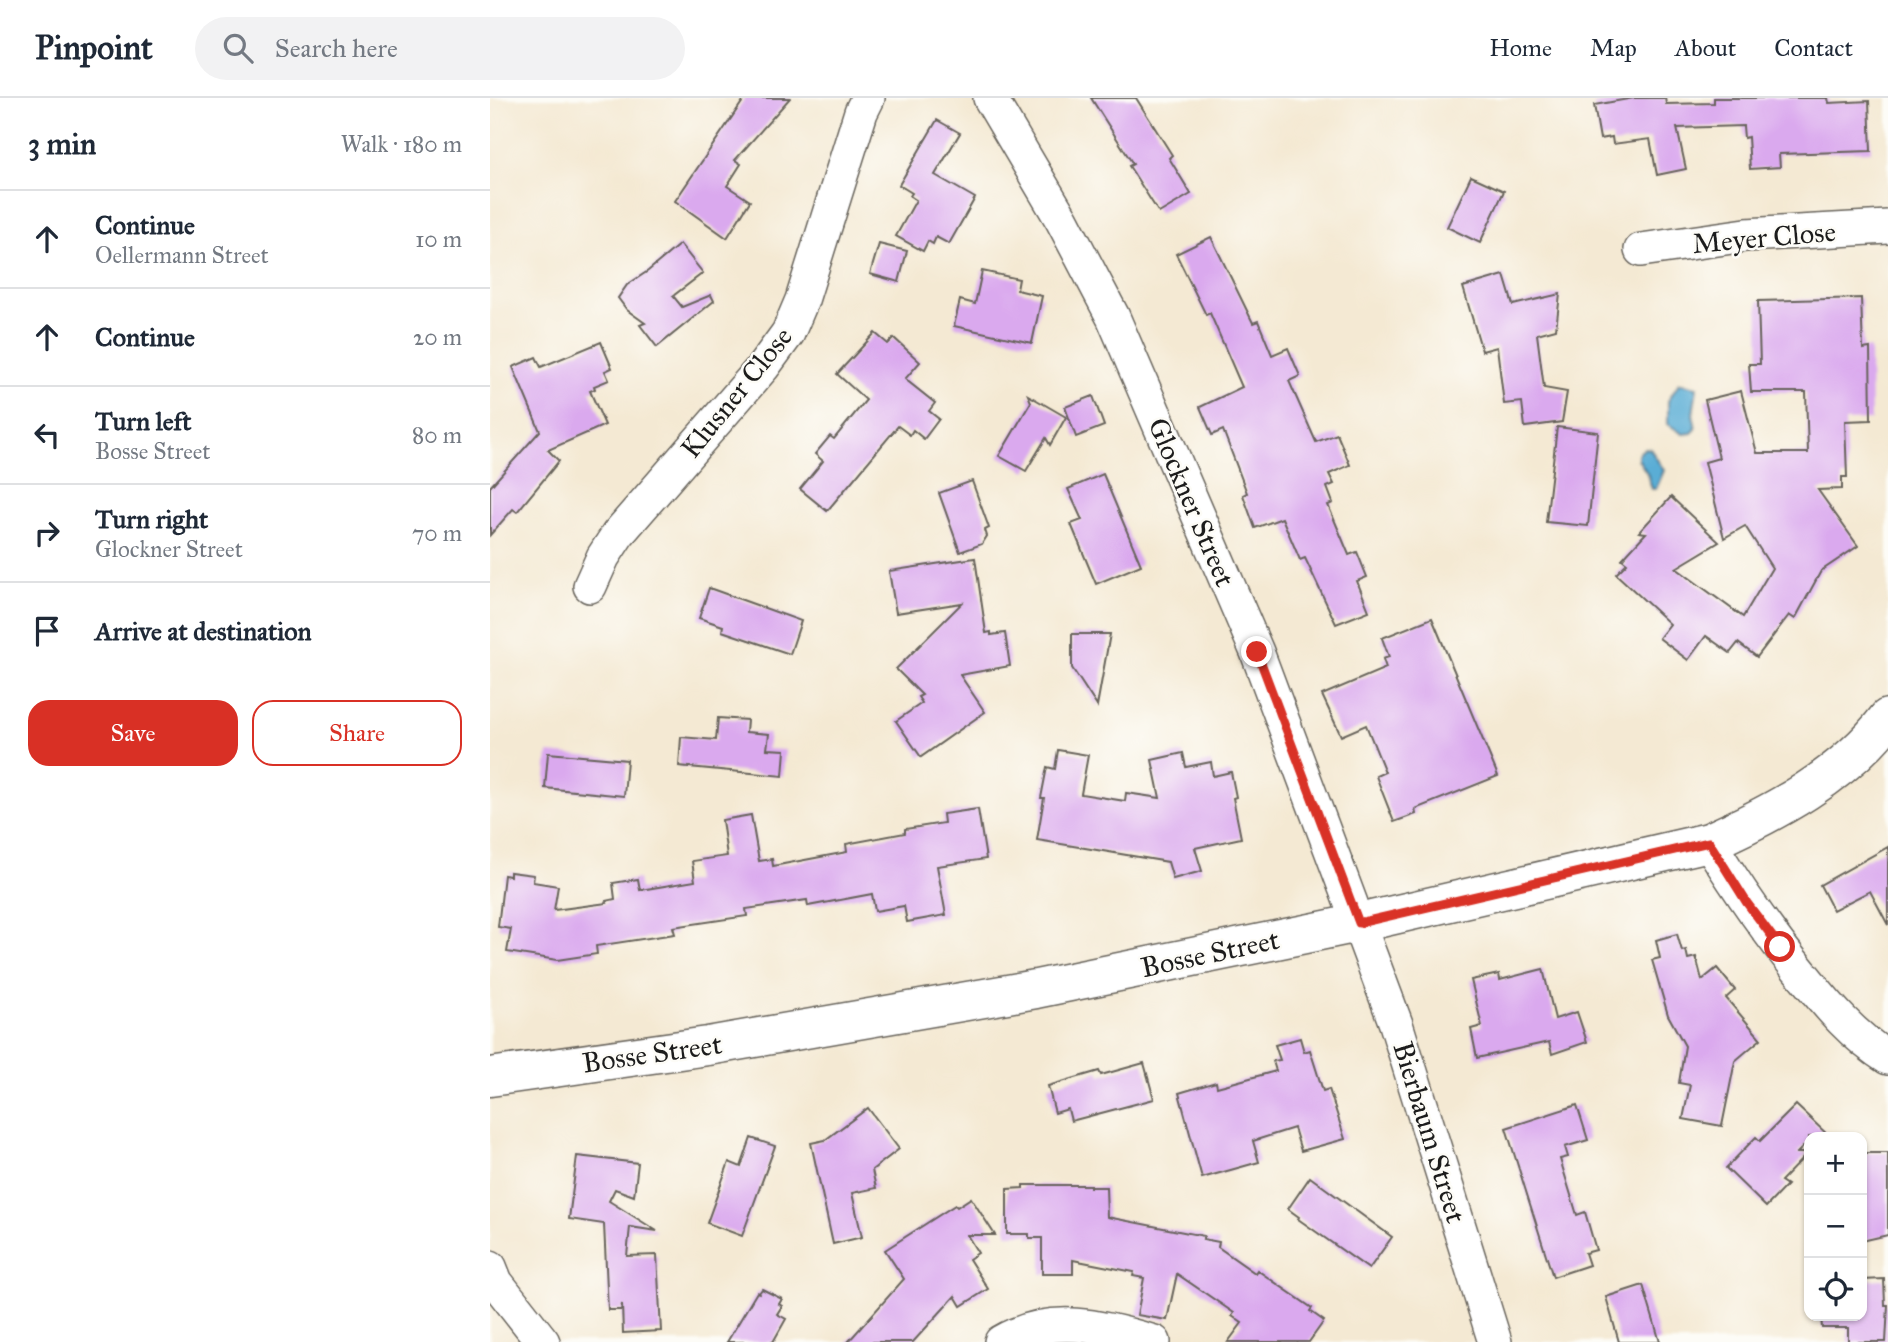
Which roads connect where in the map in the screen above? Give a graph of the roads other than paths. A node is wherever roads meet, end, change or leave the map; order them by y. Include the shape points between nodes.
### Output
1 (868, 98) edge
2 (990, 98) edge
3 (1888, 227) edge
4 (1641, 250) dead end
5 (590, 586) dead end
6 (1888, 718) edge
7 (1709, 842) junction
8 (1359, 923) junction
9 (1888, 1058) edge
10 (490, 1077) edge
11 (490, 1267) edge
12 (543, 1342) edge
13 (1001, 1342) edge
14 (1154, 1342) edge
15 (1495, 1342) edge

1 - 5 street, Klusner Close via 788,333 764,367 618,534
2 - 8 street, Glockner Street via 1113,317 1257,652
3 - 4 street, Meyer Close via 1746,235
6 - 7 street, Bosse Street via 1843,765 1762,818
7 - 8 street, Bosse Street
7 - 9 street via 1747,903 1838,1019
8 - 10 street, Bosse Street via 1036,989 708,1046
8 - 15 street, Bierbaum Street via 1396,1024
11 - 12 street via 496,1282
13 - 14 street via 1018,1332 1056,1324 1097,1326

